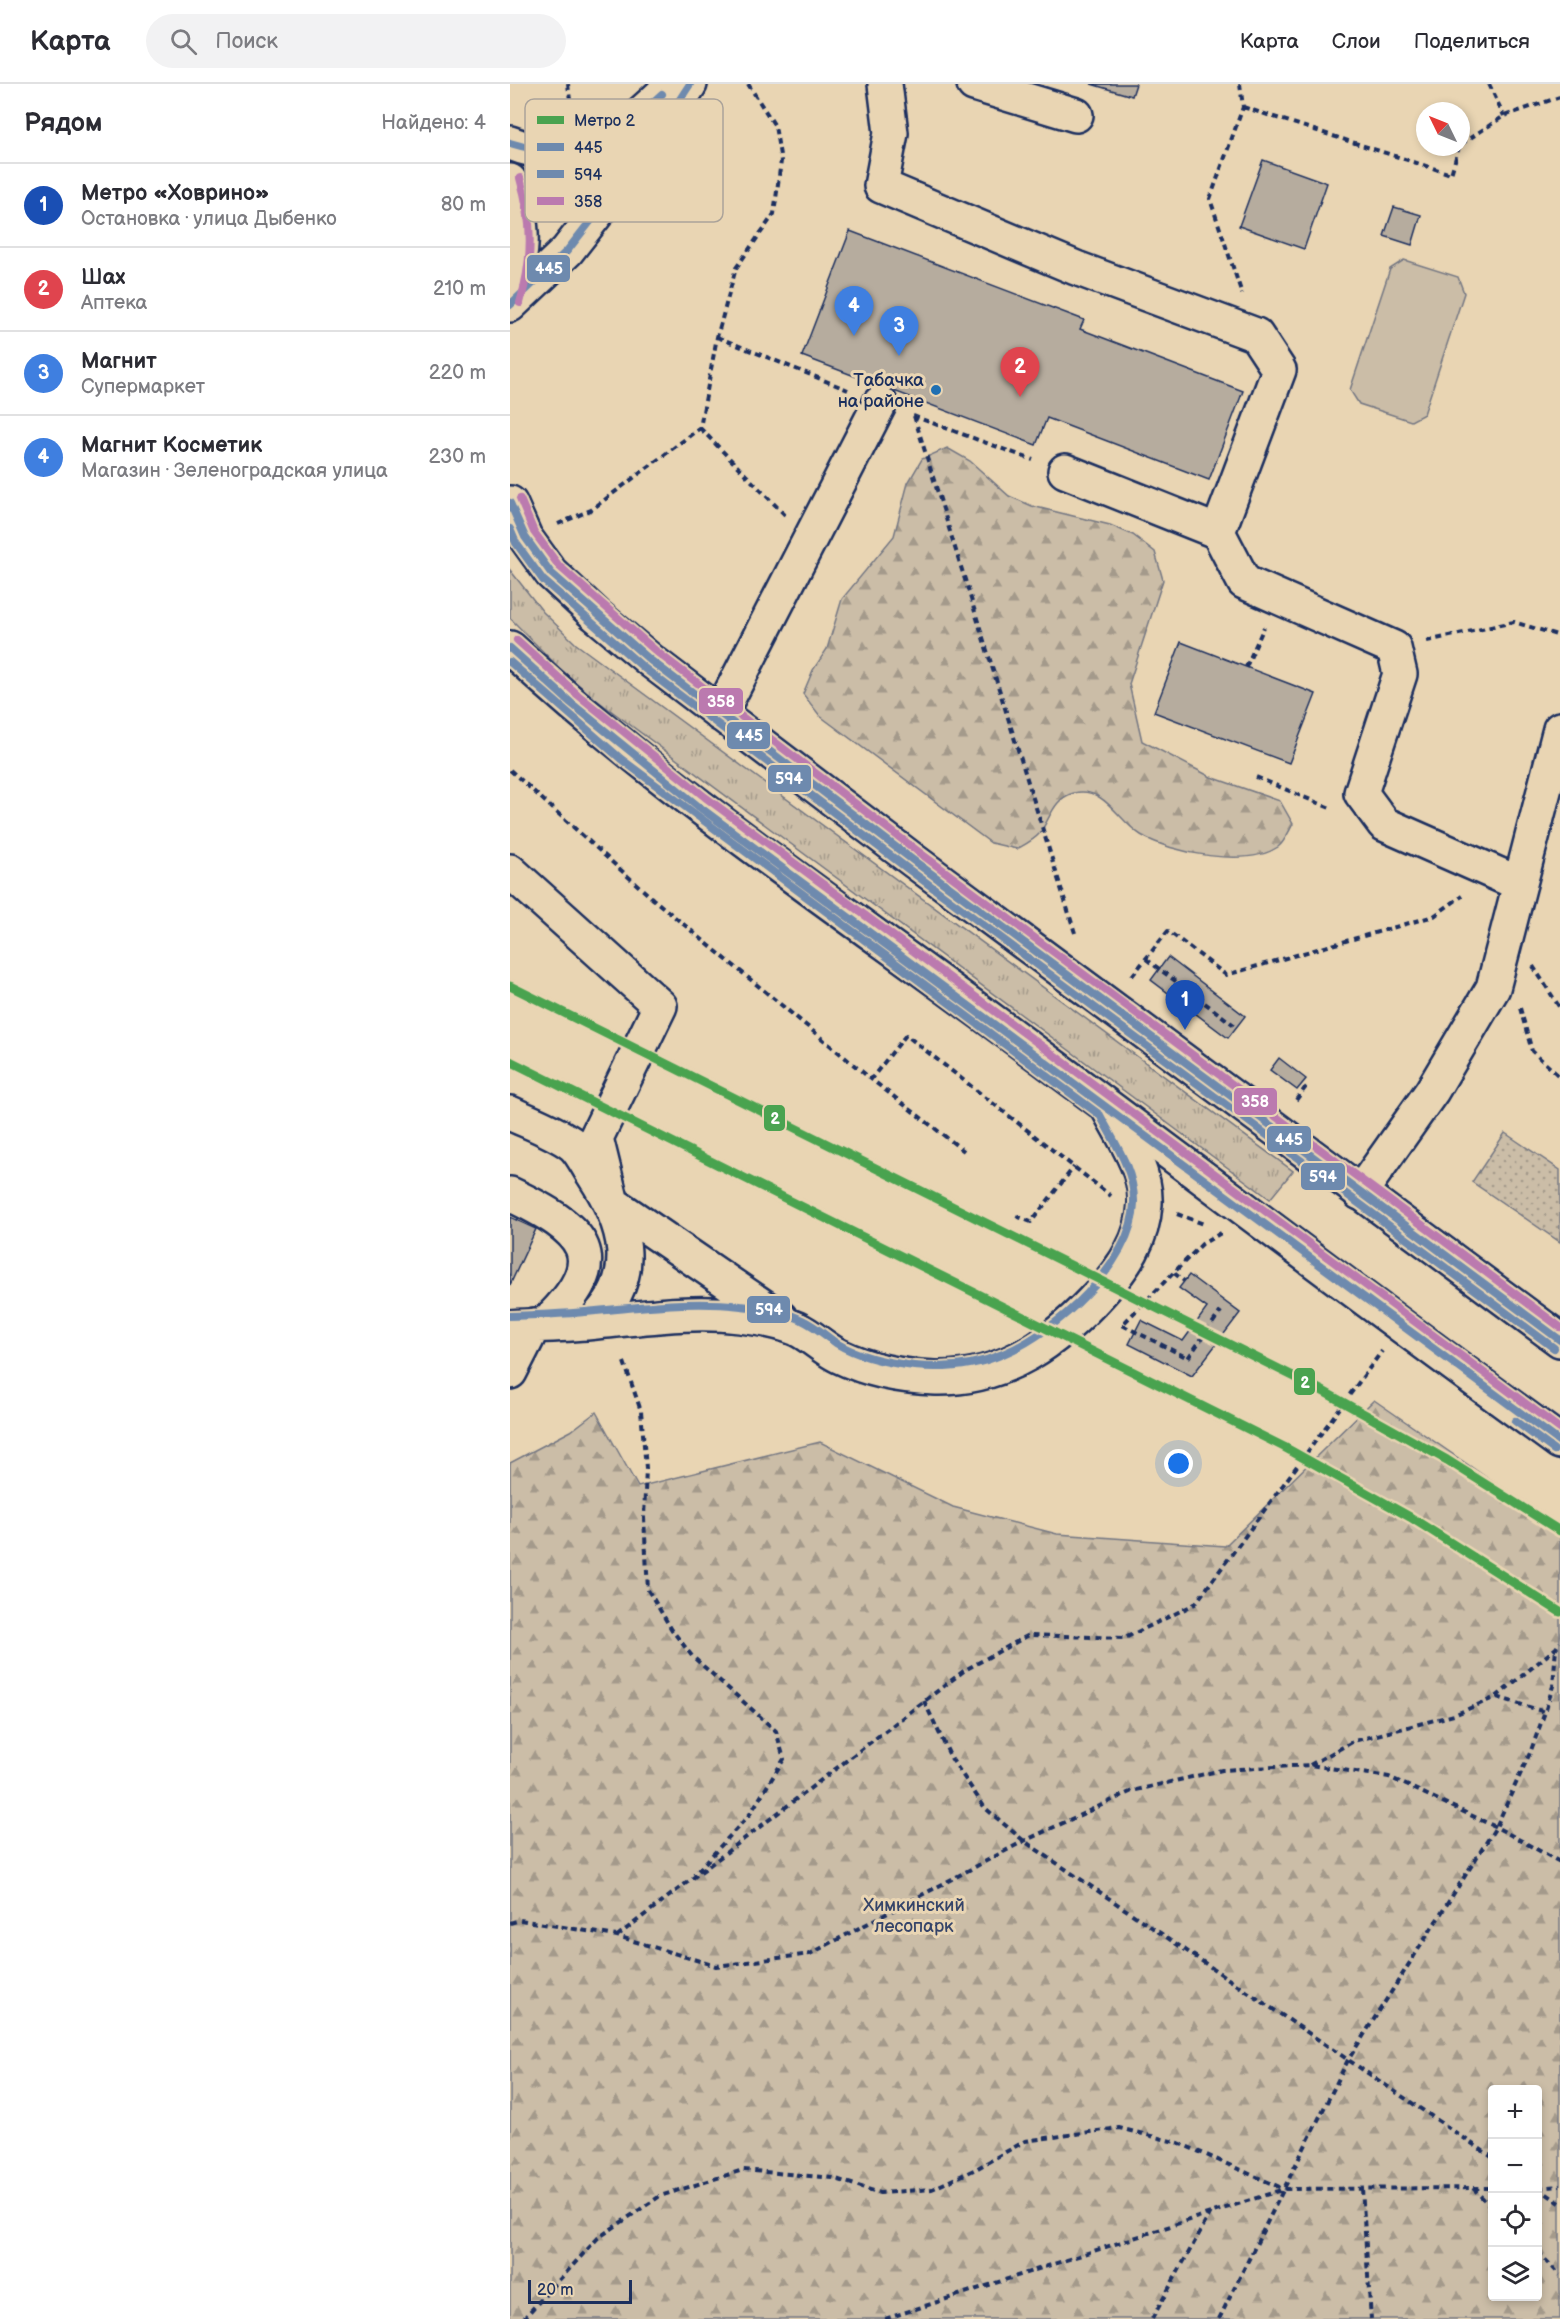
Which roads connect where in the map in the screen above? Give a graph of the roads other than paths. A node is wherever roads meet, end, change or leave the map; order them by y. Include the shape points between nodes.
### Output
1 (673, 84) edge
2 (690, 84) edge
3 (885, 84) edge
4 (974, 84) edge
5 (657, 99) edge
6 (680, 99) edge
7 (1076, 115) dead end
8 (510, 143) edge
9 (525, 147) edge
10 (510, 181) edge
11 (590, 222) edge
12 (510, 303) edge
13 (880, 403) road end
14 (1065, 471) road end
15 (510, 503) edge
16 (1218, 532) junction
17 (510, 648) edge
18 (720, 714) junction
19 (1560, 729) edge
20 (510, 871) edge
21 (1507, 879) junction
22 (1108, 1108) junction
23 (510, 1113) edge
24 (1360, 1193) junction
25 (510, 1194) edge
26 (612, 1203) junction
27 (593, 1322) junction
28 (529, 1326) edge
29 (796, 1329) junction
30 (1560, 1340) edge
31 (510, 1372) edge
32 (1560, 1442) edge

1 - 5 main road
2 - 6 main road
3 - 16 main road via 891,133 880,186 1076,268 1256,335 1279,370
4 - 7 main road
8 - 9 main road
10 - 12 main road via 521,214 522,261
11 - 12 main road via 567,251
13 - 18 main road
14 - 16 main road
15 - 18 main road via 525,537 551,573 596,615
16 - 21 main road via 1244,582 1395,648 1400,674 1361,793 1384,824
17 - 22 main road via 627,751
18 - 24 main road
19 - 21 main road
20 - 26 main road via 660,1006 596,1138
21 - 24 main road via 1493,988 1431,1091
22 - 29 main road via 1137,1164 1145,1202 1138,1240 1116,1275 1051,1341 1012,1363 980,1374 936,1378 885,1372 839,1356
22 - 32 main road
23 - 26 main road via 573,1144
24 - 30 main road
25 - 28 main road via 566,1224 576,1236 584,1258 582,1279 569,1300
26 - 27 main road via 622,1234 625,1265 608,1308
26 - 29 main road
27 - 28 main road
27 - 29 main road via 697,1312 742,1316
28 - 31 main road

